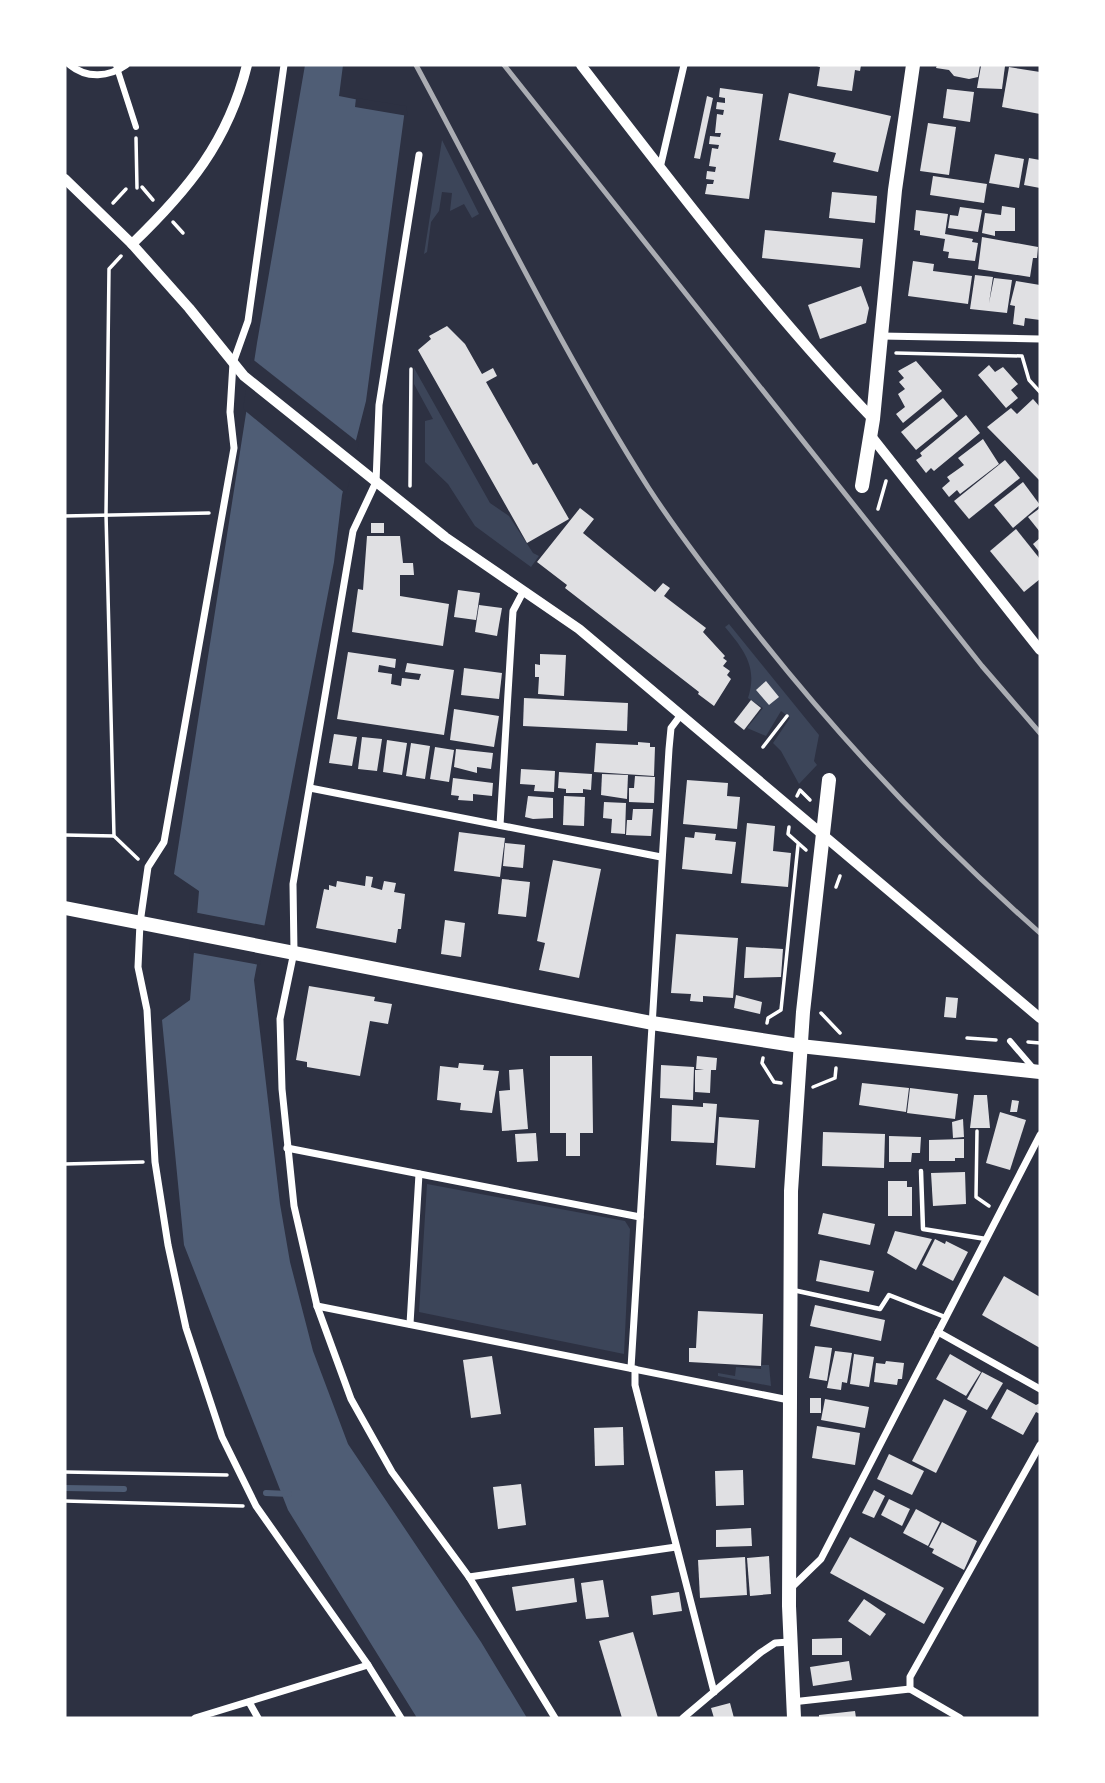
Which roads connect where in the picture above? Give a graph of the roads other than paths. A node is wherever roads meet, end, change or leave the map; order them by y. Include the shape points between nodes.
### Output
1 (71, 65) edge
2 (126, 65) edge
3 (247, 65) edge
4 (284, 65) edge
5 (581, 65) edge
6 (684, 65) edge
7 (913, 65) edge
8 (118, 68) edge
9 (136, 127) road end
10 (419, 155) dead end
11 (660, 168) junction
12 (65, 179) edge
13 (132, 244) junction
14 (881, 336) junction
15 (1040, 338) edge
16 (233, 363) junction
17 (873, 419) junction
18 (871, 436) junction
19 (376, 482) junction
20 (862, 486) dead end
21 (523, 592) junction
22 (1040, 650) edge
23 (680, 716) junction
24 (830, 780) dead end
25 (310, 788) junction
26 (500, 825) junction
27 (821, 834) junction
28 (661, 857) junction
29 (65, 908) edge
30 (140, 923) junction
31 (294, 953) junction
32 (1040, 1018) edge
33 (652, 1023) junction
34 (1010, 1041) road end
35 (800, 1046) junction
36 (1040, 1074) edge
37 (1040, 1135) edge
38 (287, 1148) junction
39 (921, 1171) dead end
40 (419, 1174) junction
41 (639, 1217) junction
42 (986, 1239) junction
43 (789, 1289) junction
44 (317, 1306) junction
45 (946, 1318) junction
46 (410, 1324) junction
47 (938, 1332) junction
48 (633, 1368) junction
49 (1040, 1389) edge
50 (789, 1400) junction
51 (1040, 1445) edge
52 (676, 1547) junction
53 (469, 1577) junction
54 (789, 1590) junction
55 (789, 1642) junction
56 (368, 1665) junction
57 (910, 1689) junction
58 (714, 1692) junction
59 (249, 1702) junction
60 (792, 1703) junction
61 (195, 1718) edge
62 (258, 1718) edge
63 (401, 1718) edge
64 (555, 1718) edge
65 (683, 1718) edge
66 (794, 1718) edge
67 (960, 1718) edge

1 - 8 street via 87,75 114,74
2 - 8 street
3 - 13 street via 229,119 205,164
4 - 16 street via 248,321
5 - 11 street
6 - 11 street
7 - 14 main road
8 - 9 street
10 - 19 street via 379,405
11 - 17 street
12 - 13 street
13 - 16 street
14 - 15 street
14 - 17 main road
16 - 19 street
16 - 30 street via 230,412 234,448 164,842 148,867
17 - 18 main road
18 - 20 main road
18 - 22 street
19 - 21 street
19 - 25 street via 353,531
21 - 23 street via 579,629
21 - 26 street via 513,611
23 - 27 street
23 - 28 street via 670,728
24 - 27 main road
25 - 26 street
25 - 31 street via 293,884
26 - 28 street
27 - 32 street
27 - 35 main road
28 - 33 street
29 - 30 main road
30 - 31 main road
30 - 56 street via 138,967 146,1010 155,1162 186,1328 239,1476
31 - 33 main road
31 - 38 street via 280,1019
33 - 35 main road
33 - 41 street
34 - 36 street
35 - 36 main road
35 - 43 main road
37 - 42 street
38 - 40 street
38 - 44 street via 297,1220
39 - 42 lane via 923,1229
40 - 41 street
40 - 46 street
41 - 48 street
42 - 45 street
43 - 45 lane via 880,1309 889,1295
43 - 50 main road
44 - 46 street
44 - 53 street via 351,1399 371,1437
45 - 47 street
46 - 48 street
47 - 49 street
47 - 54 street via 821,1559
48 - 50 street
48 - 52 street
50 - 54 main road
51 - 57 street via 910,1677
52 - 53 street
52 - 58 street
53 - 64 street
54 - 55 main road
55 - 58 street via 775,1643
55 - 60 main road
56 - 59 street
56 - 63 street
57 - 60 street
57 - 67 street
58 - 65 street
59 - 61 street
59 - 62 street
60 - 66 main road

